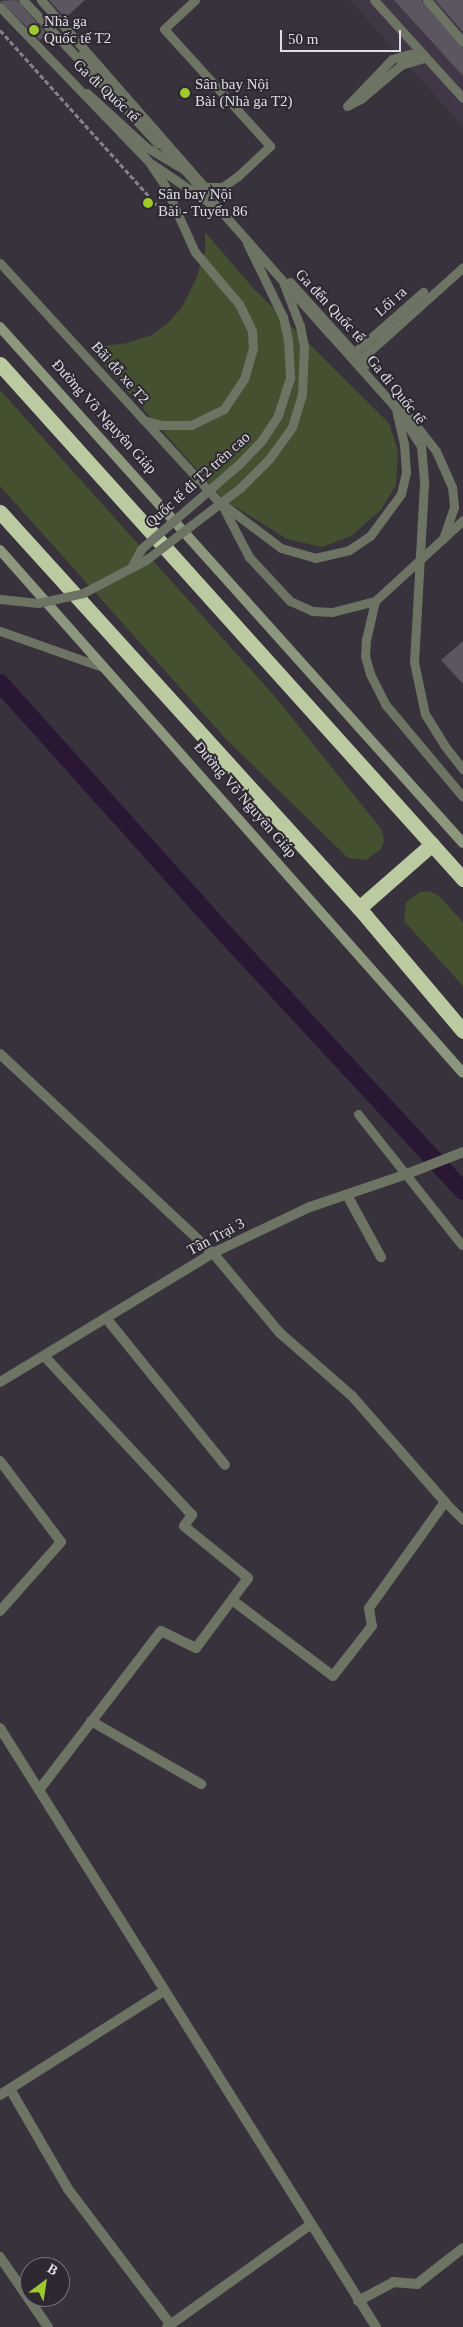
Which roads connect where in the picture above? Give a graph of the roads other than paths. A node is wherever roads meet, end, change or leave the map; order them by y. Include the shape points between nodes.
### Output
1 (23, 0) edge
2 (35, 0) edge
3 (41, 0) edge
4 (195, 0) edge
5 (374, 0) edge
6 (427, 0) edge
7 (0, 1) edge
8 (0, 7) edge
9 (463, 42) edge
10 (426, 57) junction
11 (463, 98) edge
12 (347, 106) dead end
13 (149, 162) junction
14 (183, 169) junction
15 (205, 187) junction
16 (244, 231) junction
17 (247, 243) junction
18 (0, 263) edge
19 (463, 267) edge
20 (277, 268) junction
21 (423, 292) dead end
22 (0, 327) edge
23 (358, 356) junction
24 (0, 364) edge
25 (396, 408) junction
26 (144, 420) junction
27 (220, 501) junction
28 (0, 512) edge
29 (463, 520) edge
30 (0, 522) edge
31 (443, 539) junction
32 (0, 550) edge
33 (39, 555) junction
34 (132, 566) junction
35 (0, 599) edge
36 (375, 601) junction
37 (0, 631) edge
38 (105, 668) junction
39 (463, 769) edge
40 (463, 797) edge
41 (463, 843) edge
42 (432, 844) junction
43 (463, 879) edge
44 (359, 908) junction
45 (463, 1031) edge
46 (0, 1054) edge
47 (463, 1073) edge
48 (358, 1114) dead end
49 (463, 1152) edge
50 (408, 1174) junction
51 (347, 1195) junction
52 (462, 1245) edge
53 (213, 1253) junction
54 (381, 1257) dead end
55 (106, 1318) junction
56 (44, 1356) junction
57 (0, 1382) edge
58 (0, 1461) edge
59 (225, 1465) dead end
60 (446, 1502) junction
61 (463, 1520) edge
62 (232, 1600) junction
63 (0, 1611) edge
64 (91, 1721) junction
65 (0, 1728) edge
66 (201, 1784) dead end
67 (38, 1790) junction
68 (164, 1991) junction
69 (10, 2089) junction
70 (0, 2095) edge
71 (310, 2225) junction
72 (463, 2248) edge
73 (0, 2257) edge
74 (358, 2301) junction
75 (169, 2326) edge
76 (48, 2327) edge
77 (376, 2327) edge

1 - 15 lane via 140,128
2 - 14 lane, Ga đi Quốc tế, bridge
3 - 15 lane, Ga đến Quốc tế
4 - 15 lane via 164,29 270,146 222,188
5 - 10 lane
6 - 9 lane
7 - 14 lane, Ga đi Quốc tế via 84,90 146,147
8 - 13 lane
10 - 11 lane
10 - 12 lane via 401,65 362,98
13 - 16 lane via 187,185
13 - 26 lane via 165,186 195,252 246,318 253,348 242,385 218,413 198,424 184,426
14 - 17 lane, Ga đi Quốc tế, bridge
15 - 16 lane, Ga đến Quốc tế
16 - 20 lane, Ga đến Quốc tế
17 - 25 lane, Ga đi Quốc tế, bridge
17 - 34 lane, Quốc tế đi T2 trên cao, bridge via 283,317 288,340 290,378 278,415 262,440 238,465 142,549
18 - 26 lane, Bãi đỗ xe T2
19 - 23 lane
20 - 23 lane, Ga đến Quốc tế
20 - 34 lane, Ga đến Quốc tế, bridge via 300,326 304,346 299,412 285,439 241,486 146,560
21 - 23 lane, Lối ra
22 - 41 main road, Đường Võ Nguyên Giáp
23 - 31 lane, Ga đến Quốc tế via 411,416 445,466 454,507
24 - 42 highway
25 - 27 lane, Quốc tế đi T2 trên cao via 404,444 401,494 391,512 370,536 349,550 315,558 281,548
25 - 39 lane, Ga đi Quốc tế, bridge via 421,446 424,484 414,662 424,714
26 - 27 lane, Bãi đỗ xe T2
27 - 36 lane, Ga đến Quốc tế via 249,557 290,601 312,611 332,612
28 - 33 highway, Đường Võ Nguyên Giáp
29 - 31 lane
30 - 33 highway
31 - 36 lane, Ga đến Quốc tế
32 - 38 main road, Đường Võ Nguyên Giáp
33 - 44 highway, Đường Võ Nguyên Giáp
34 - 35 lane, Ga đến Quốc tế, bridge via 83,592 38,603
36 - 40 lane via 366,639 365,656 370,674 385,704
37 - 38 lane
38 - 47 main road, Đường Võ Nguyên Giáp
42 - 43 highway
42 - 44 highway
44 - 45 highway, Đường Võ Nguyên Giáp
46 - 53 street
48 - 50 lane
49 - 50 street, Tân Trại 3
50 - 51 street, Tân Trại 3
50 - 52 lane
51 - 53 street, Tân Trại 3 via 310,1207
51 - 54 street
53 - 55 street, Tân Trại 3
53 - 60 street via 280,1333 352,1396
55 - 56 street, Tân Trại 3
55 - 59 street
56 - 57 street, Tân Trại 3
56 - 62 street via 192,1515 184,1526 248,1578
58 - 63 street via 61,1542
60 - 61 lane
60 - 62 street via 369,1608 372,1626 333,1676
62 - 64 street via 196,1648 161,1631
64 - 66 street
64 - 67 street
65 - 67 street
67 - 68 street
68 - 69 street
68 - 71 street
69 - 70 street
69 - 75 street via 68,2189
71 - 74 street
71 - 75 street
72 - 74 street via 417,2284 393,2282
73 - 76 street
74 - 77 street

